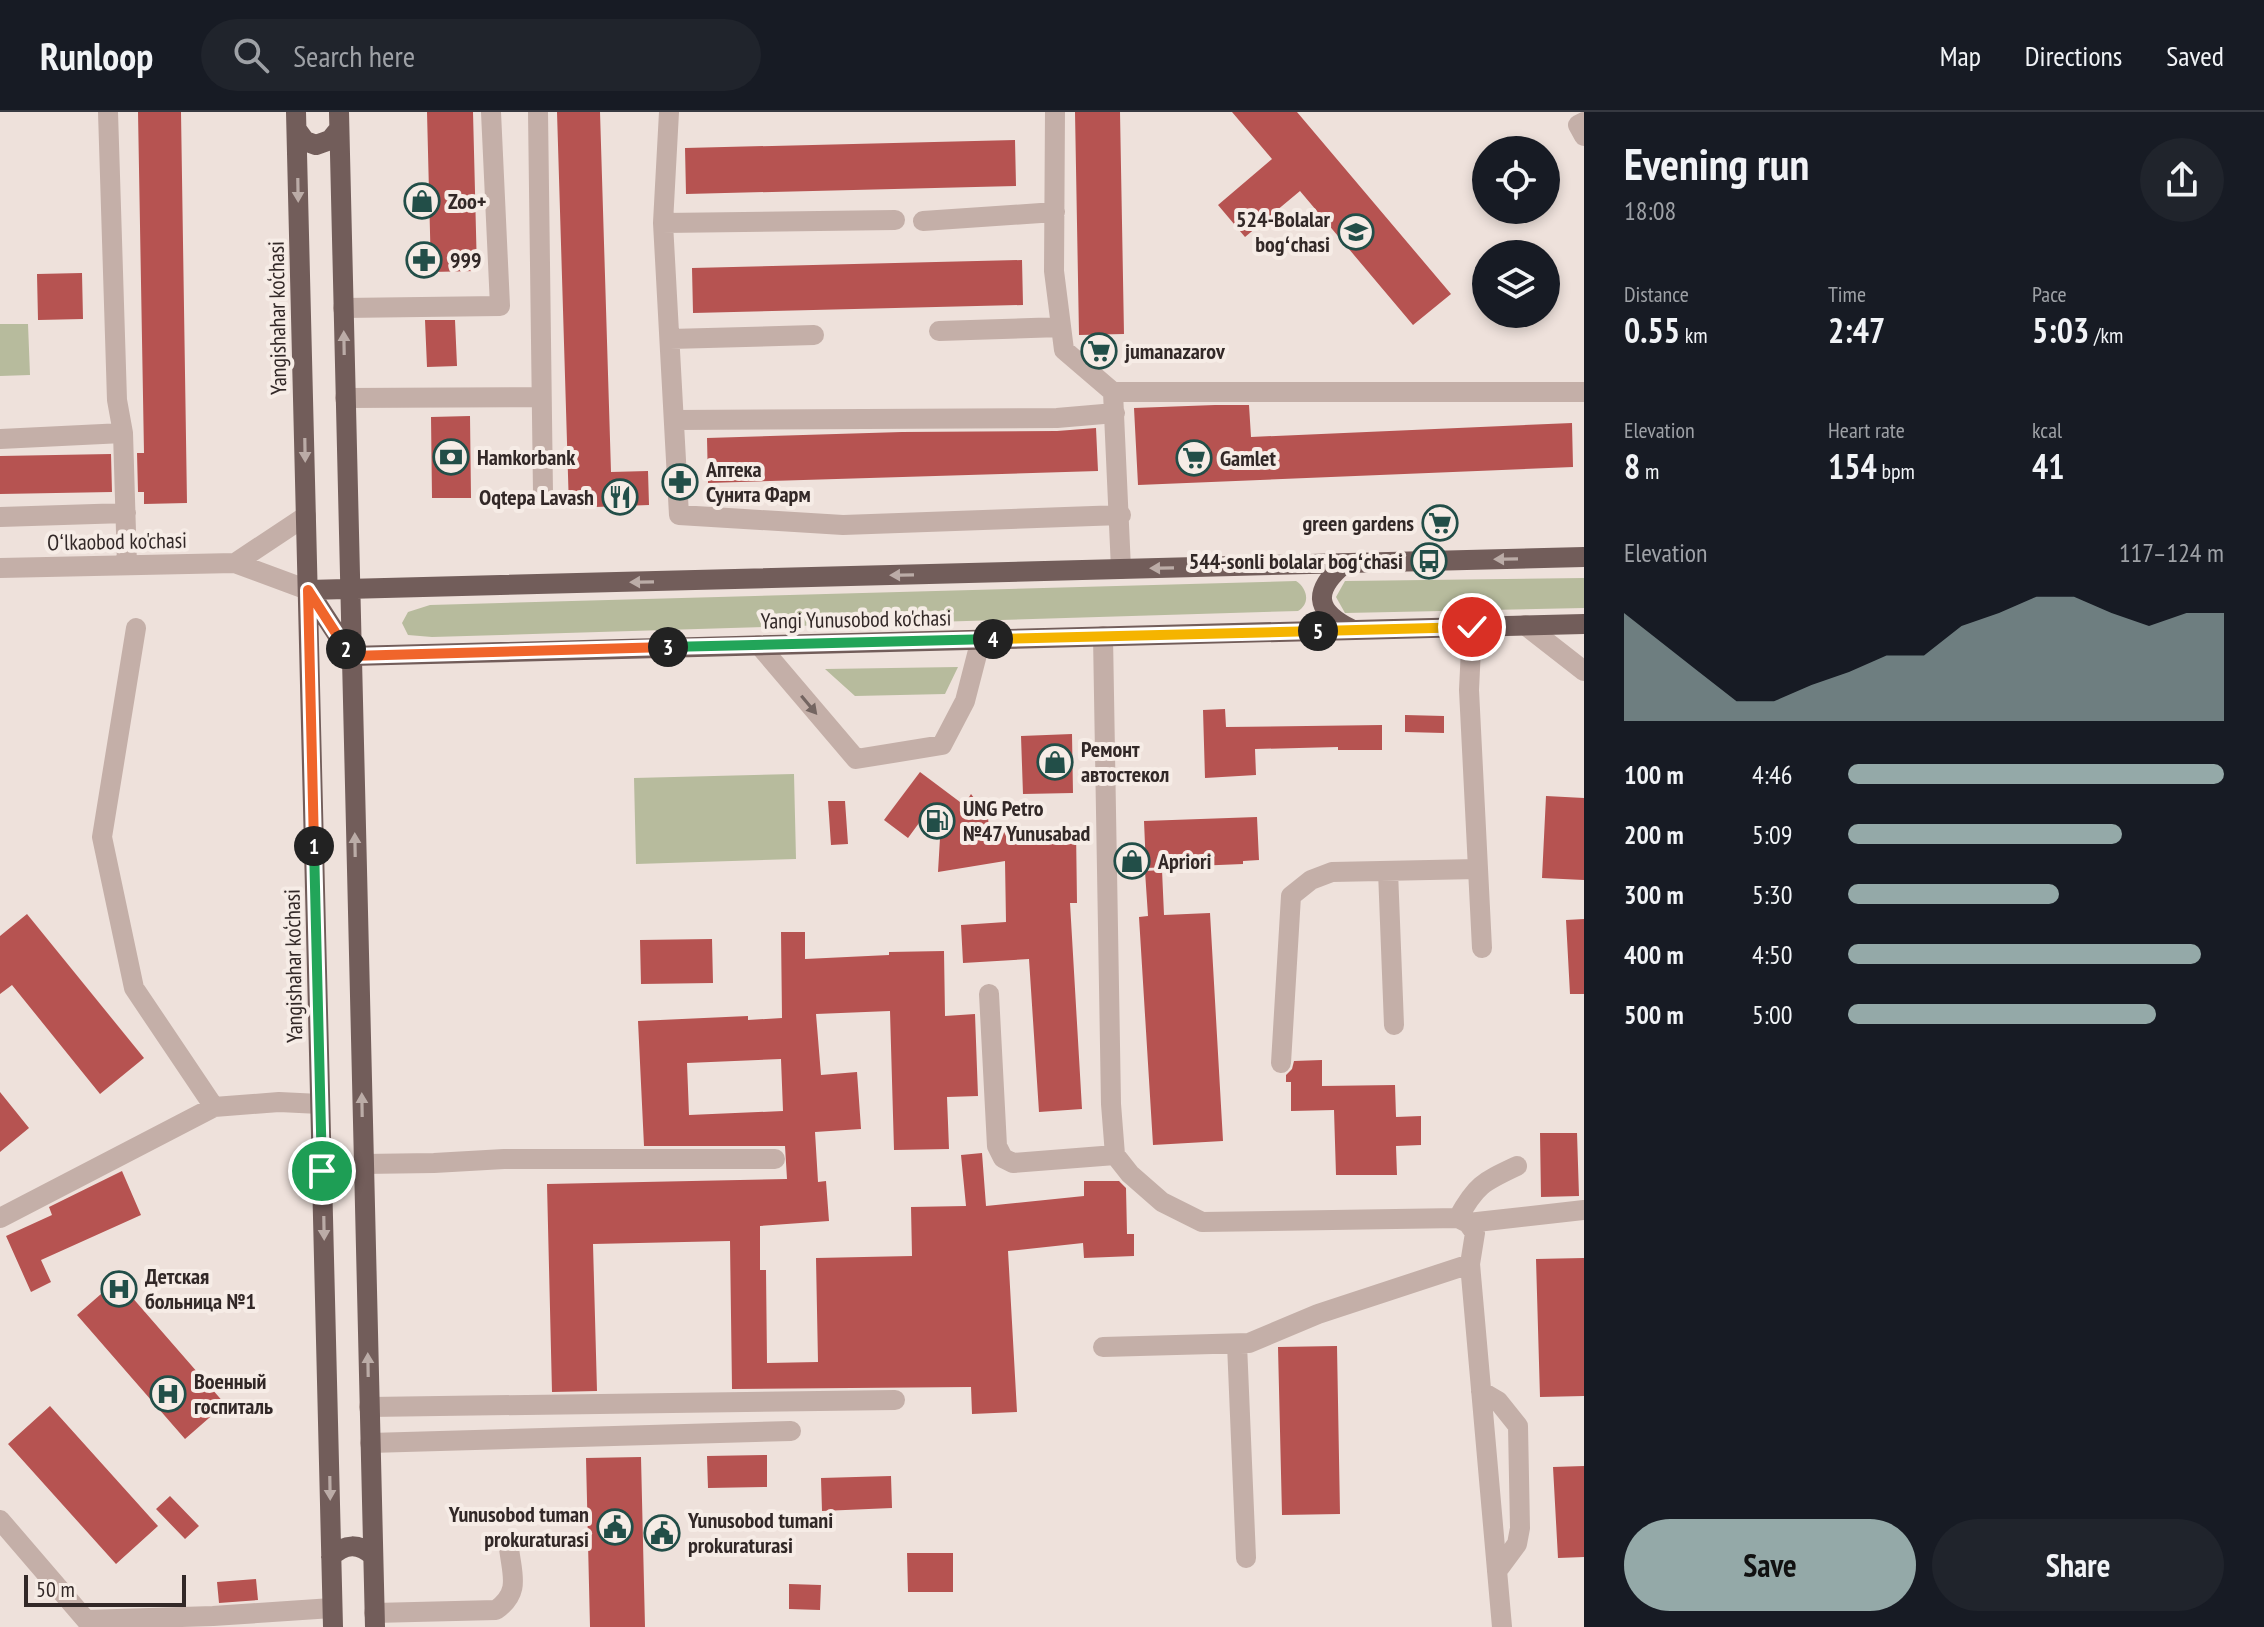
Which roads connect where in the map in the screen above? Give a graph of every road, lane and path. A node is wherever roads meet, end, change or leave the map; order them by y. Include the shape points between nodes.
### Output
1 (108, 112) edge
2 (491, 112) edge
3 (538, 112) edge
4 (669, 112) edge
5 (1055, 112) edge
6 (339, 120) edge
7 (296, 121) edge
8 (1584, 122) edge
9 (1584, 136) edge
10 (1055, 212) junction
11 (895, 220) dead end
12 (923, 221) dead end
13 (663, 223) junction
14 (343, 308) junction
15 (1061, 327) junction
16 (939, 331) dead end
17 (814, 335) dead end
18 (670, 339) junction
19 (1584, 392) edge
20 (541, 397) junction
21 (345, 398) junction
22 (1114, 402) junction
23 (675, 420) junction
24 (123, 433) junction
25 (0, 439) edge
26 (543, 493) dead end
27 (126, 513) junction
28 (1121, 515) junction
29 (306, 516) junction
30 (0, 517) edge
31 (1584, 557) edge
32 (235, 563) junction
33 (1344, 564) junction
34 (127, 565) junction
35 (0, 568) edge
36 (1121, 569) junction
37 (349, 589) junction
38 (308, 590) junction
39 (1584, 624) edge
40 (1525, 625) junction
41 (1472, 627) junction
42 (136, 628) dead end
43 (1352, 630) junction
44 (1103, 636) junction
45 (981, 639) junction
46 (759, 645) junction
47 (351, 656) junction
48 (1584, 671) edge
49 (1478, 869) junction
50 (1388, 871) junction
51 (1482, 948) dead end
52 (989, 994) dead end
53 (1394, 1025) dead end
54 (1281, 1063) dead end
55 (320, 1104) junction
56 (214, 1107) junction
57 (1115, 1155) junction
58 (775, 1159) dead end
59 (363, 1164) junction
60 (1517, 1166) dead end
61 (1584, 1210) edge
62 (0, 1218) edge
63 (1463, 1221) junction
64 (1470, 1264) junction
65 (1237, 1344) junction
66 (1103, 1347) dead end
67 (1481, 1391) junction
68 (895, 1400) dead end
69 (369, 1407) junction
70 (791, 1431) dead end
71 (370, 1443) junction
72 (0, 1520) edge
73 (509, 1548) dead end
74 (373, 1556) junction
75 (331, 1557) junction
76 (1246, 1558) dead end
77 (1497, 1571) junction
78 (333, 1618) edge
79 (375, 1620) edge
80 (1502, 1627) edge

1 - 24 street via 117,400
2 - 14 street via 500,306
3 - 20 street
4 - 13 street
5 - 10 street
6 - 7 main road via 330,140 316,145 305,141
6 - 14 main road
7 -> 29 main road, Yangishahar ko‘chasi
8 - 9 street via 1578,125
10 - 12 street
10 - 15 street via 1054,271
11 - 13 street
13 - 18 street
21 -> 14 main road
15 - 16 street
15 - 22 street via 1064,350
17 - 18 street
18 - 23 street
19 - 22 street
20 - 21 street
20 - 26 street
21 - 37 main road
22 - 23 street via 1057,418
22 - 28 street
23 - 28 street via 679,515 843,525
24 - 25 street
24 - 27 street
27 - 30 street
27 - 34 street
28 - 36 street
29 - 32 street
29 - 38 main road, Yangishahar ko‘chasi
31 -> 33 main road, Yangi Yunusobod ko'chasi
32 - 34 street, Oʻlkaobod ko'chasi
32 - 38 street, Oʻlkaobod ko'chasi
33 -> 36 main road, Yangi Yunusobod ko'chasi
33 - 43 main road via 1326,580 1322,596 1325,611
34 - 35 street, Oʻlkaobod ko'chasi
36 -> 37 main road, Yangi Yunusobod ko'chasi
37 - 38 main road, Yangi Yunusobod ko'chasi
37 - 47 main road
38 - 47 main road
38 - 55 main road, Yangishahar ko‘chasi
39 - 40 main road, Yangi Yunusobod ko'chasi
40 - 41 main road, Yangi Yunusobod ko'chasi
40 - 48 street
41 - 43 main road, Yangi Yunusobod ko'chasi
41 - 49 street via 1469,690
42 - 56 street via 102,837 134,988
43 - 44 main road, Yangi Yunusobod ko'chasi
44 - 45 main road, Yangi Yunusobod ko'chasi
44 - 57 street
45 - 46 main road, Yangi Yunusobod ko'chasi
46 -> 45 street via 856,759 942,745 965,701
46 - 47 main road, Yangi Yunusobod ko'chasi
59 -> 47 main road
49 - 50 street
49 - 51 street
50 - 53 street
50 - 54 street via 1332,872 1291,896
52 - 57 street via 997,1146 1003,1158 1013,1163
55 - 56 street
55 -> 75 main road, Yangishahar ko‘chasi
56 - 62 street
57 - 63 street via 1162,1202 1202,1222
58 - 59 street
69 -> 59 main road
60 - 63 street via 1483,1182 1471,1195
61 - 63 street
63 - 64 street via 1475,1233
64 - 65 street
64 - 67 street
65 - 66 street
65 - 76 street
67 - 77 street
67 - 77 street via 1498,1401 1518,1426 1520,1528 1517,1544
68 - 69 street
69 - 71 main road
70 - 71 street
71 - 74 main road
72 - 78 street via 86,1620
73 - 79 street via 514,1590 496,1610
74 - 75 main road via 353,1545
74 - 79 main road
75 - 78 main road, Yangishahar ko‘chasi
77 - 80 street

